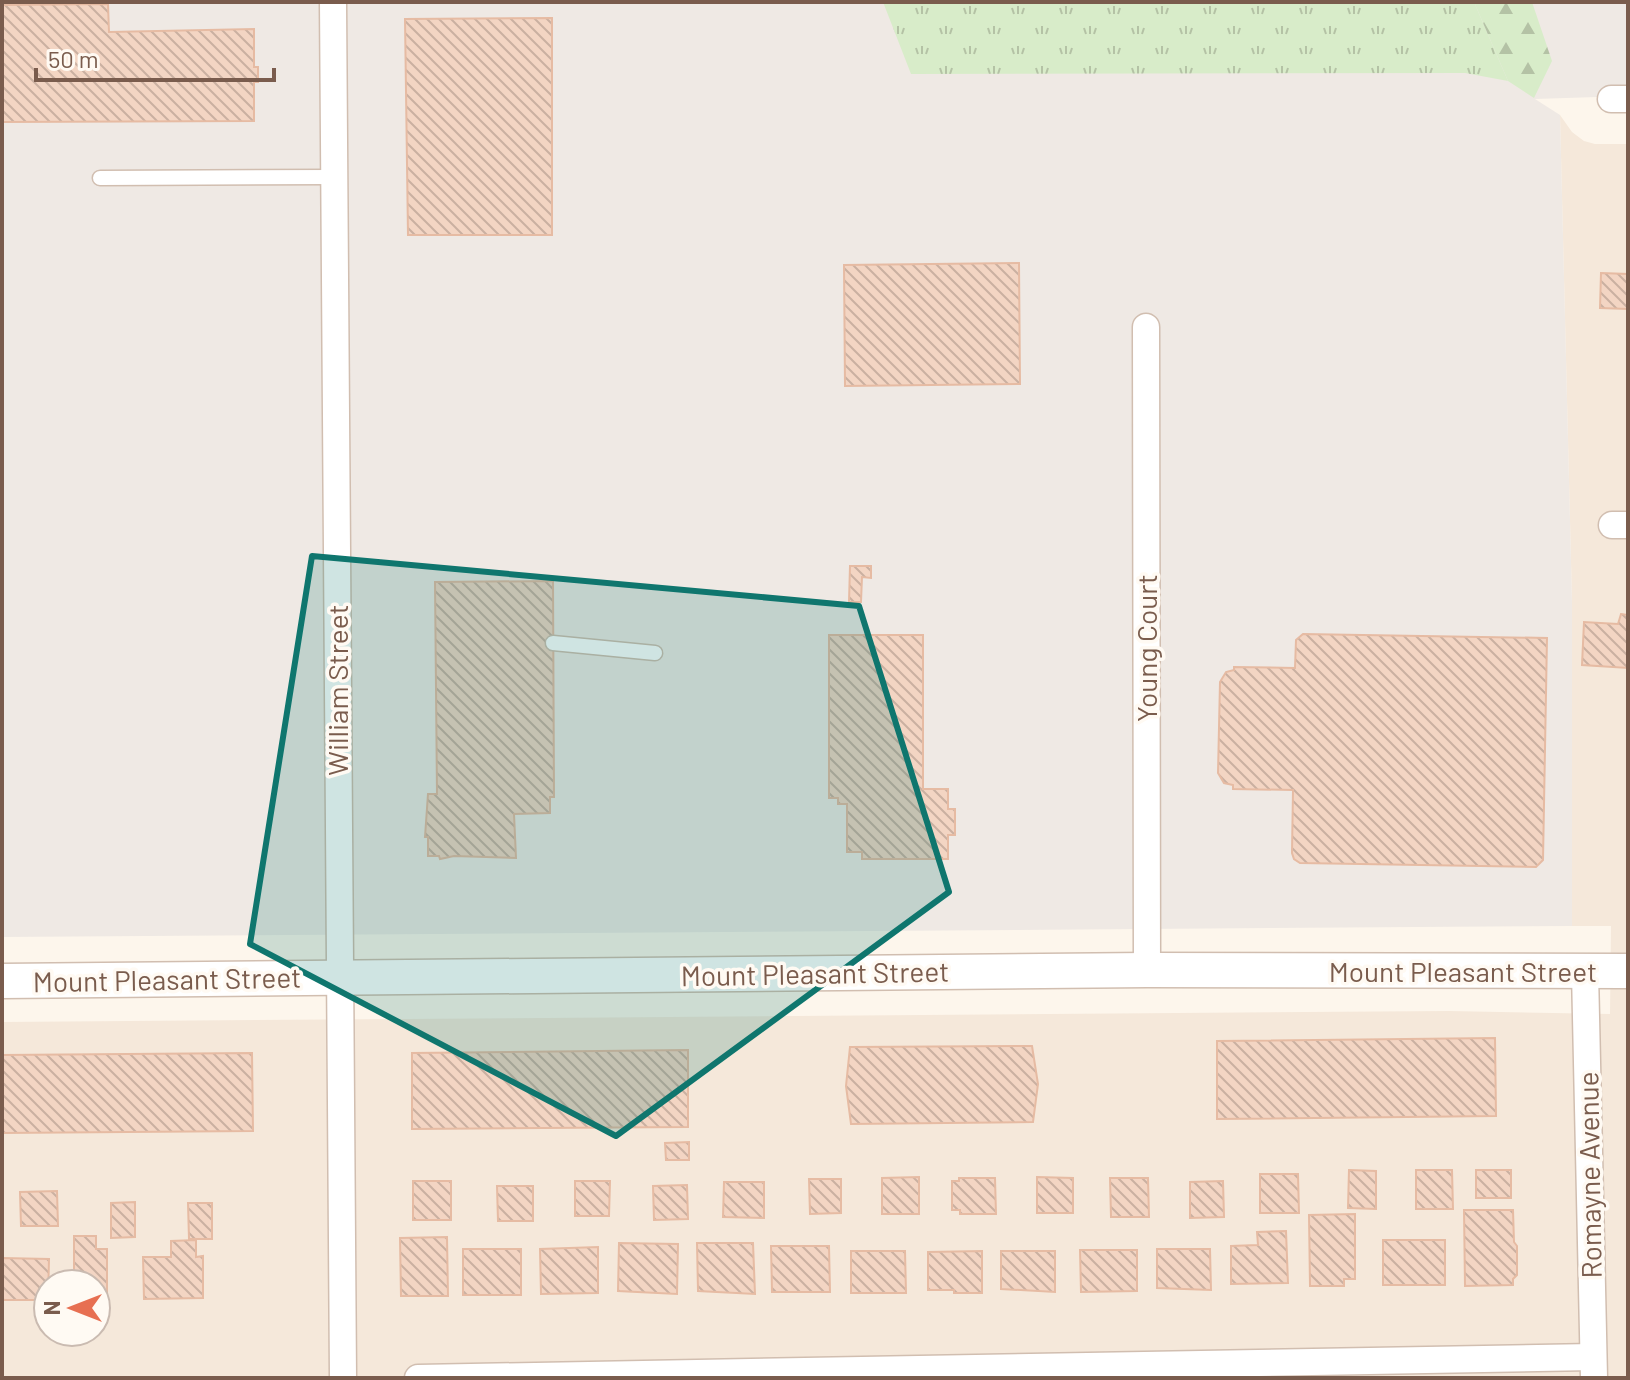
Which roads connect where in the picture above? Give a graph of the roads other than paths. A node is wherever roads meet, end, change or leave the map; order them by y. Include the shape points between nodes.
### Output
1 (333, 2) edge
2 (334, 177) junction
3 (100, 178) dead end
4 (1146, 327) dead end
5 (553, 643) dead end
6 (655, 653) dead end
7 (1147, 970) junction
8 (1628, 971) edge
9 (1585, 972) junction
10 (339, 977) junction
11 (2, 981) edge
12 (1594, 1367) edge
13 (343, 1378) edge
14 (418, 1378) edge

1 - 2 street, William Street
2 - 3 lane
2 - 10 street, William Street
4 - 7 street, Young Court
5 - 6 lane
7 - 9 street, Mount Pleasant Street
7 - 10 street, Mount Pleasant Street
8 - 9 street, Mount Pleasant Street
9 - 12 street, Romayne Avenue
10 - 11 street, Mount Pleasant Street
10 - 13 street, William Street
12 - 14 street

